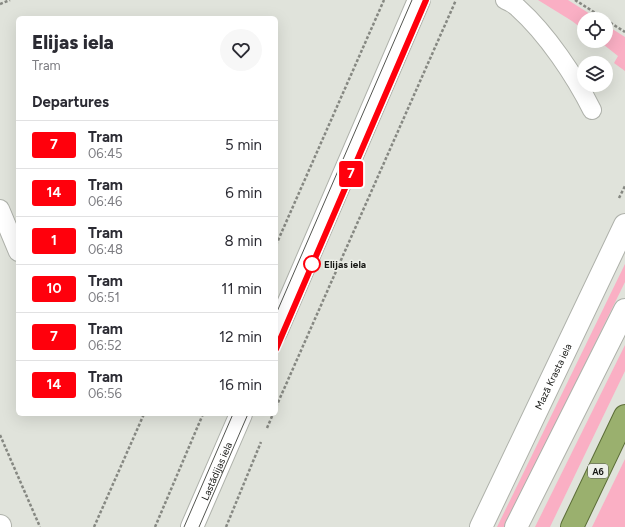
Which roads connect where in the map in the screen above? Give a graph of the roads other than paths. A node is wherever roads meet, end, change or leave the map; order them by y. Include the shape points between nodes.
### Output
1 (419, 0) edge
2 (505, 0) edge
3 (592, 110) dead end
4 (0, 209) edge
5 (625, 225) edge
6 (16, 247) edge
7 (625, 310) edge
8 (278, 327) edge
9 (240, 416) edge
10 (625, 416) edge
11 (192, 527) edge
12 (481, 527) edge
13 (516, 527) edge
14 (572, 527) edge

1 - 8 street
2 - 3 lane via 518,7 548,41 584,93
4 - 6 lane
5 - 12 street, Mazā Krasta iela
7 - 13 street
9 - 11 street, Lastādijas iela
10 - 14 highway, A6

